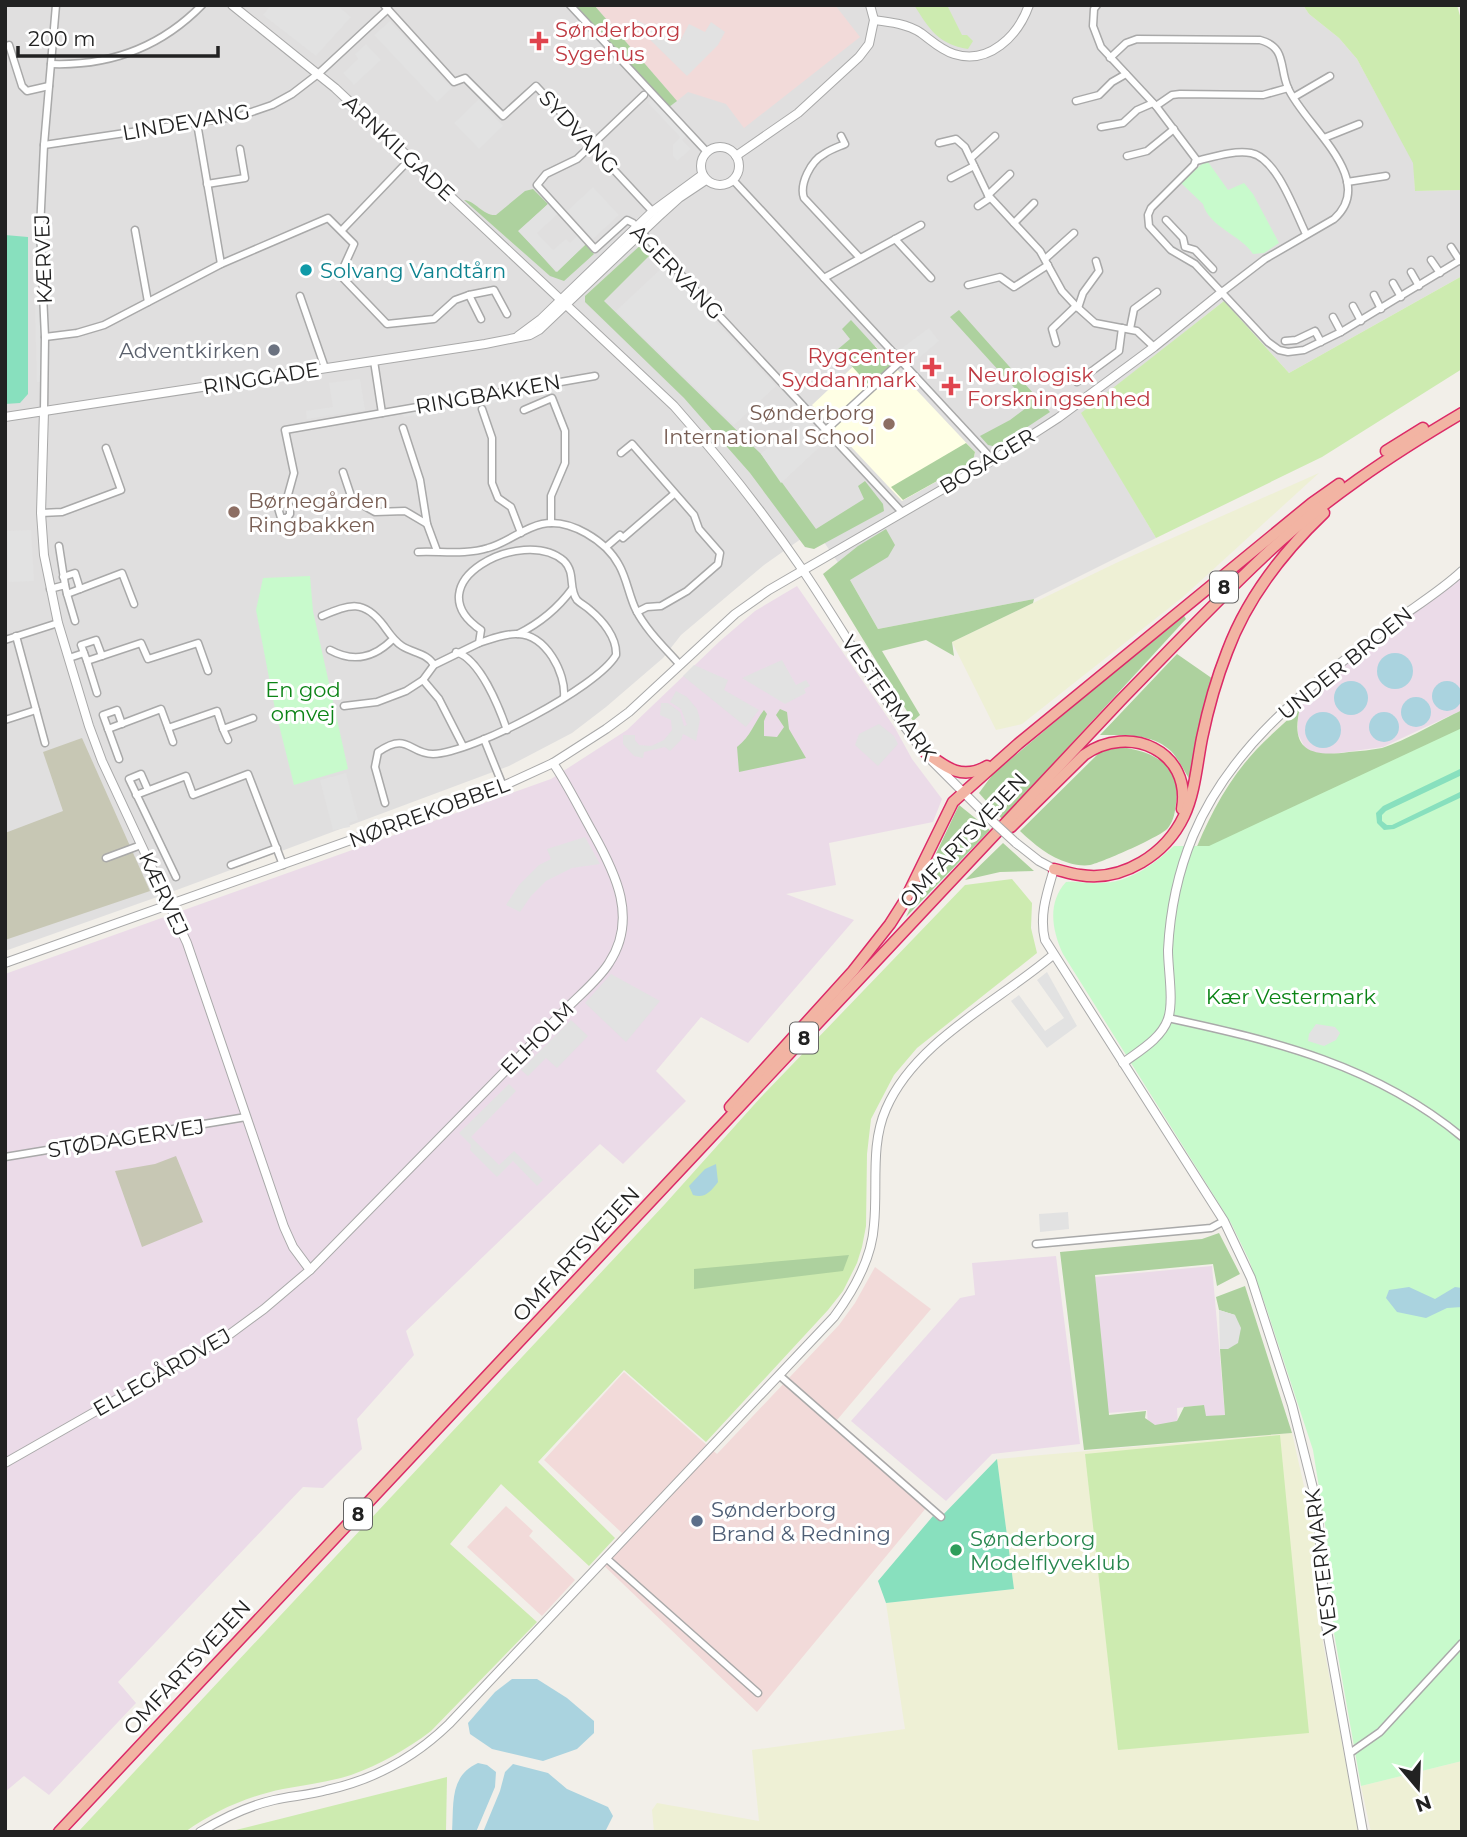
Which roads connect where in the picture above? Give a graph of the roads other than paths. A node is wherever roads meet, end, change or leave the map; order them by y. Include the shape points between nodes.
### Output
1 (56, 5) edge
2 (202, 5) edge
3 (232, 5) edge
4 (570, 5) edge
5 (870, 5) edge
6 (1029, 5) edge
7 (1097, 5) edge
8 (386, 7) edge
9 (874, 20) junction
10 (9, 45) dead end
11 (1110, 58) junction
12 (51, 64) junction
13 (318, 74) junction
14 (1126, 74) junction
15 (1330, 76) dead end
16 (49, 86) junction
17 (1287, 88) junction
18 (645, 96) dead end
19 (1294, 97) junction
20 (1076, 101) dead end
21 (1154, 104) junction
22 (197, 123) junction
23 (1359, 124) dead end
24 (1101, 127) dead end
25 (1174, 129) junction
26 (841, 136) dead end
27 (995, 136) dead end
28 (1324, 138) junction
29 (939, 143) dead end
30 (44, 145) junction
31 (592, 146) junction
32 (240, 149) dead end
33 (707, 152) junction
34 (736, 156) junction
35 (1127, 156) dead end
36 (410, 159) junction
37 (1196, 161) junction
38 (972, 162) junction
39 (1010, 174) dead end
40 (1387, 176) dead end
41 (704, 177) junction
42 (951, 178) dead end
43 (733, 180) junction
44 (1347, 182) junction
45 (207, 184) junction
46 (989, 197) junction
47 (1034, 203) dead end
48 (978, 206) dead end
49 (655, 214) junction
50 (1166, 220) dead end
51 (1014, 223) junction
52 (921, 225) dead end
53 (639, 229) junction
54 (135, 230) dead end
55 (342, 230) junction
56 (1073, 233) dead end
57 (1306, 234) junction
58 (895, 239) junction
59 (1185, 247) junction
60 (1451, 247) dead end
61 (1178, 255) junction
62 (860, 258) junction
63 (1431, 260) dead end
64 (1461, 260) edge
65 (1096, 261) dead end
66 (1046, 262) junction
67 (221, 264) junction
68 (1213, 269) dead end
69 (1411, 272) dead end
70 (1440, 273) junction
71 (824, 278) junction
72 (931, 278) dead end
73 (1393, 283) dead end
74 (968, 285) dead end
75 (1419, 286) junction
76 (1157, 292) dead end
77 (1222, 292) junction
78 (468, 295) junction
79 (1374, 295) dead end
80 (300, 296) dead end
81 (1401, 297) junction
82 (148, 302) junction
83 (563, 303) junction
84 (1353, 306) dead end
85 (1077, 307) junction
86 (1381, 309) junction
87 (507, 314) dead end
88 (1333, 317) dead end
89 (481, 319) dead end
90 (1361, 321) junction
91 (1126, 328) junction
92 (1341, 332) junction
93 (45, 337) junction
94 (1285, 341) dead end
95 (1321, 342) junction
96 (1056, 344) dead end
97 (1154, 347) junction
98 (374, 361) junction
99 (901, 361) junction
100 (324, 368) junction
101 (595, 376) dead end
102 (1077, 382) dead end
103 (1462, 405) edge
104 (482, 409) dead end
105 (524, 410) dead end
106 (44, 411) junction
107 (382, 413) junction
108 (1462, 413) edge
109 (5, 417) edge
110 (403, 428) dead end
111 (826, 430) junction
112 (1425, 435) junction
113 (106, 448) dead end
114 (621, 453) dead end
115 (993, 460) junction
116 (343, 471) dead end
117 (1339, 484) junction
118 (674, 494) junction
119 (286, 502) dead end
120 (901, 511) junction
121 (41, 513) junction
122 (551, 523) junction
123 (427, 524) junction
124 (521, 533) junction
125 (59, 546) dead end
126 (606, 547) junction
127 (437, 551) junction
128 (418, 552) dead end
129 (802, 569) junction
130 (1462, 571) edge
131 (63, 577) junction
132 (65, 585) junction
133 (50, 589) junction
134 (80, 589) junction
135 (572, 589) junction
136 (67, 594) junction
137 (579, 602) junction
138 (134, 604) dead end
139 (561, 604) junction
140 (637, 612) junction
141 (322, 616) dead end
142 (75, 621) dead end
143 (58, 623) junction
144 (530, 628) junction
145 (481, 630) junction
146 (518, 634) junction
147 (16, 636) junction
148 (530, 637) junction
149 (496, 638) junction
150 (393, 639) junction
151 (5, 640) edge
152 (476, 644) junction
153 (330, 650) dead end
154 (456, 652) junction
155 (84, 653) junction
156 (102, 656) junction
157 (69, 658) junction
158 (470, 658) junction
159 (148, 660) junction
160 (87, 661) junction
161 (433, 665) junction
162 (680, 665) junction
163 (151, 668) dead end
164 (208, 671) dead end
165 (423, 680) junction
166 (565, 686) junction
167 (575, 690) junction
168 (97, 693) dead end
169 (564, 697) junction
170 (1120, 701) junction
171 (344, 706) dead end
172 (36, 710) junction
173 (253, 718) dead end
174 (5, 720) edge
175 (105, 721) junction
176 (122, 724) junction
177 (89, 726) junction
178 (168, 728) junction
179 (108, 729) junction
180 (223, 729) junction
181 (507, 730) junction
182 (484, 739) junction
183 (228, 740) dead end
184 (173, 742) dead end
185 (45, 743) dead end
186 (1018, 744) junction
187 (464, 746) junction
188 (921, 748) junction
189 (119, 759) dead end
190 (553, 763) junction
191 (503, 786) junction
192 (132, 787) junction
193 (148, 790) junction
194 (963, 793) junction
195 (118, 794) junction
196 (136, 795) junction
197 (385, 803) dead end
198 (1175, 830) junction
199 (141, 845) junction
200 (277, 848) junction
201 (106, 859) dead end
202 (231, 865) dead end
203 (283, 865) junction
204 (1054, 869) junction
205 (176, 877) dead end
206 (952, 881) junction
207 (170, 905) junction
208 (1053, 955) junction
209 (5, 963) edge
210 (1168, 1018) junction
211 (1124, 1063) junction
212 (246, 1116) junction
213 (1462, 1137) edge
214 (5, 1157) edge
215 (657, 1195) junction
216 (1224, 1221) junction
217 (1036, 1244) dead end
218 (310, 1270) junction
219 (779, 1375) junction
220 (5, 1463) edge
221 (941, 1517) dead end
222 (606, 1558) junction
223 (1462, 1643) edge
224 (758, 1693) dead end
225 (1349, 1753) junction
226 (59, 1832) edge
227 (200, 1832) edge
228 (1363, 1832) edge

1 - 12 street, KÆRVEJ
2 - 12 street via 178,27 140,49 98,62
3 - 13 street, ARNKILGADE
4 - 33 street
5 - 9 street
6 - 9 street via 1009,38 974,56 951,53 904,25
7 - 11 street via 1093,26
8 - 13 street, SYDVANG
8 - 31 street, SYDVANG via 454,82 465,78 503,117 536,86
9 - 34 street via 869,44 859,57 798,113
10 - 16 street via 22,86 27,91
11 - 14 street
11 - 17 street via 1138,39 1260,40 1276,49
12 - 16 street, KÆRVEJ
13 - 22 street, LINDEVANG via 272,105
13 - 36 street, ARNKILGADE
14 - 20 street via 1098,95
14 - 21 street
15 - 19 street
16 - 30 street, KÆRVEJ
17 - 19 street
17 - 21 street via 1264,95 1172,95
18 - 31 street, AGERVANG
19 - 28 street
21 - 24 street via 1137,110 1123,123
21 - 25 street
22 - 30 street, LINDEVANG
22 - 45 street
23 - 28 street
25 - 35 street via 1147,151
25 - 37 street
26 - 62 street via 845,144 821,155 804,180 802,192
27 - 38 street
28 - 44 street
29 - 38 street via 956,139
30 - 93 street, KÆRVEJ via 40,229
31 - 49 street, SYDVANG
31 - 53 street, AGERVANG via 546,174 537,185 596,249 627,220
32 - 45 street via 245,178
33 - 34 street via 722,148
33 - 41 street via 701,163
34 - 43 street via 739,169
36 - 55 street
36 - 83 street, ARNKILGADE
37 - 57 street via 1248,152 1263,158 1283,186
37 - 61 street via 1148,215 1149,226
38 - 42 street
38 - 46 street
39 - 46 street
40 - 44 street
41 - 43 street via 722,186
41 - 49 street, RINGGADE
43 - 71 street
44 - 57 street, BOSAGER via 1349,193 1342,212
45 - 67 street
46 - 48 street
46 - 51 street
47 - 51 street
49 - 53 street, RINGGADE
50 - 59 street via 1183,238
51 - 66 street
52 - 58 street
53 - 83 street, RINGGADE
53 - 111 street, AGERVANG
54 - 82 street
55 - 67 street via 328,218
55 - 78 street via 354,244 340,275 387,324 434,319
56 - 66 street
57 - 77 street, BOSAGER
58 - 62 street
58 - 72 street
59 - 61 street
59 - 68 street via 1195,250
60 - 64 street
61 - 77 street via 1195,264
62 - 71 street
63 - 70 street
64 - 70 street
65 - 85 street via 1099,271
66 - 74 street via 1014,287 1000,277
66 - 85 street
67 - 82 street
69 - 75 street
70 - 75 street
71 - 99 street
73 - 81 street
75 - 81 street
76 - 91 street via 1133,309
77 - 95 street via 1279,350 1295,352
77 - 97 street, BOSAGER
78 - 87 street via 494,290
78 - 89 street
79 - 86 street
80 - 100 street
81 - 86 street
82 - 93 street via 91,329
83 - 98 street, RINGGADE via 530,335
83 - 129 street, VESTERMARK via 674,406 716,453
84 - 90 street
85 - 91 street via 1095,323
85 - 96 street via 1052,328
86 - 90 street
88 - 92 street
90 - 92 street
91 - 97 street via 1144,335
91 - 102 street via 1119,351
92 - 95 street
93 - 106 street, KÆRVEJ
94 - 95 street via 1315,331
97 - 115 street, BOSAGER
98 - 100 street, RINGGADE
98 - 107 street
99 - 111 street
99 - 115 street
100 - 106 street, RINGGADE
101 - 107 street, RINGBAKKEN
103 - 117 highway, 8
104 - 124 street via 492,438 492,483 498,498 511,507
105 - 122 street via 552,398 565,431 565,463 551,496
106 - 109 street, RINGGADE
106 - 121 street, KÆRVEJ
107 - 119 street, RINGBAKKEN via 285,430 294,472
108 - 112 highway, 8
110 - 123 street via 420,480
111 - 120 street, AGERVANG
112 - 170 highway, 8 via 1343,489 1281,541
112 - 198 highway via 1333,504 1262,583 1227,651 1186,810
113 - 121 street via 121,490 62,512
114 - 118 street via 632,444
115 - 120 street, BOSAGER
116 - 123 street via 352,499 375,512 405,511
117 - 170 highway, 8 via 1235,576
117 - 186 highway
118 - 126 street
118 - 140 street via 720,552 718,564 687,592
120 - 129 street, BOSAGER
121 - 133 street, KÆRVEJ
122 - 124 street
122 - 126 street via 580,531
123 - 127 street
124 - 127 street via 481,550
125 - 131 street
126 - 140 street via 620,566
127 - 128 street
129 - 162 street, NØRREKOBBEL via 735,614
129 - 188 street, VESTERMARK
130 - 210 street, UNDER BROEN via 1310,687 1266,727 1220,785 1193,836 1175,897 1168,946
131 - 132 street
131 - 134 street via 75,573
132 - 133 street
132 - 136 street
133 - 143 street, KÆRVEJ
134 - 136 street
134 - 138 street via 122,573
135 - 137 street
135 - 139 street
135 - 145 street via 568,567 545,551 516,550 487,562 468,575 458,597 464,615
136 - 142 street
137 - 139 street
137 - 167 street via 607,628 617,648 613,660
139 - 144 street
140 - 162 street
141 - 150 street via 349,606 366,608
143 - 147 street
143 - 157 street, KÆRVEJ
144 - 146 street
144 - 148 street
145 - 149 street
145 - 152 street
146 - 148 street
146 - 149 street
147 - 151 street
147 - 172 street
148 - 166 street via 550,654
149 - 152 street
150 - 153 street via 361,658 342,657
150 - 161 street via 427,656
152 - 154 street
152 - 158 street
154 - 158 street
154 - 161 street
155 - 156 street via 81,645 96,640
155 - 157 street
155 - 160 street
156 - 159 street via 141,643
156 - 160 street
157 - 177 street, KÆRVEJ
158 - 181 street
159 - 163 street
159 - 164 street via 198,643
160 - 168 street
161 - 165 street
162 - 190 street, NØRREKOBBEL via 629,712
165 - 171 street via 390,698
165 - 187 street via 439,699
166 - 167 street
166 - 169 street
167 - 169 street
169 - 181 street
170 - 206 highway, OMFARTSVEJEN / 8
172 - 174 street
172 - 185 street
173 - 180 street
175 - 176 street via 103,715 117,710
175 - 177 street
175 - 179 street
176 - 178 street via 161,709
176 - 179 street
177 - 195 street, KÆRVEJ
178 - 180 street via 217,710
178 - 184 street
179 - 189 street
180 - 183 street
181 - 182 street
182 - 187 street
182 - 191 street
186 - 188 highway via 984,768 964,774 950,770
186 - 194 highway
187 - 197 street via 432,754 401,743 378,752 375,767
188 - 194 street, VESTERMARK
190 - 191 street, NØRREKOBBEL
190 - 218 street, ELHOLM via 618,883 623,930 614,954 599,976
191 - 203 street, NØRREKOBBEL
192 - 193 street via 129,779 141,774
192 - 195 street
192 - 196 street
193 - 196 street
193 - 200 street via 186,776 193,795 248,774
194 - 204 street, VESTERMARK, bridge via 1016,843
194 - 215 highway via 953,802 904,902 875,944
195 - 199 street, KÆRVEJ
196 - 205 street
198 - 204 highway via 1151,856 1116,874 1081,876
198 - 206 highway via 1183,804 1174,767 1145,743 1107,742 1084,755
199 - 201 street
199 - 207 street, KÆRVEJ
200 - 202 street
200 - 203 street
203 - 207 street, NØRREKOBBEL
204 - 208 street, VESTERMARK via 1042,928
206 - 215 highway, OMFARTSVEJEN / 8
207 - 209 street, NØRREKOBBEL
207 - 212 street, KÆRVEJ
208 - 211 street, VESTERMARK
208 - 219 street via 929,1050 904,1075 880,1130 874,1228 864,1265 834,1317
210 - 211 street via 1154,1039
210 - 213 street via 1313,1054 1414,1103
211 - 216 street, VESTERMARK
212 - 214 street, STØDAGERVEJ
212 - 218 street, KÆRVEJ via 289,1239
215 - 226 highway, OMFARTSVEJEN / 8
216 - 217 street via 1211,1228
216 - 225 street, VESTERMARK via 1251,1278 1308,1465 1320,1524 1326,1625
218 - 220 street, ELLEGÅRDVEJ via 226,1337
219 - 221 street
219 - 222 street
222 - 224 street
222 - 227 street via 449,1724 416,1751 350,1784 250,1807
223 - 225 street via 1380,1732
225 - 228 street, VESTERMARK

